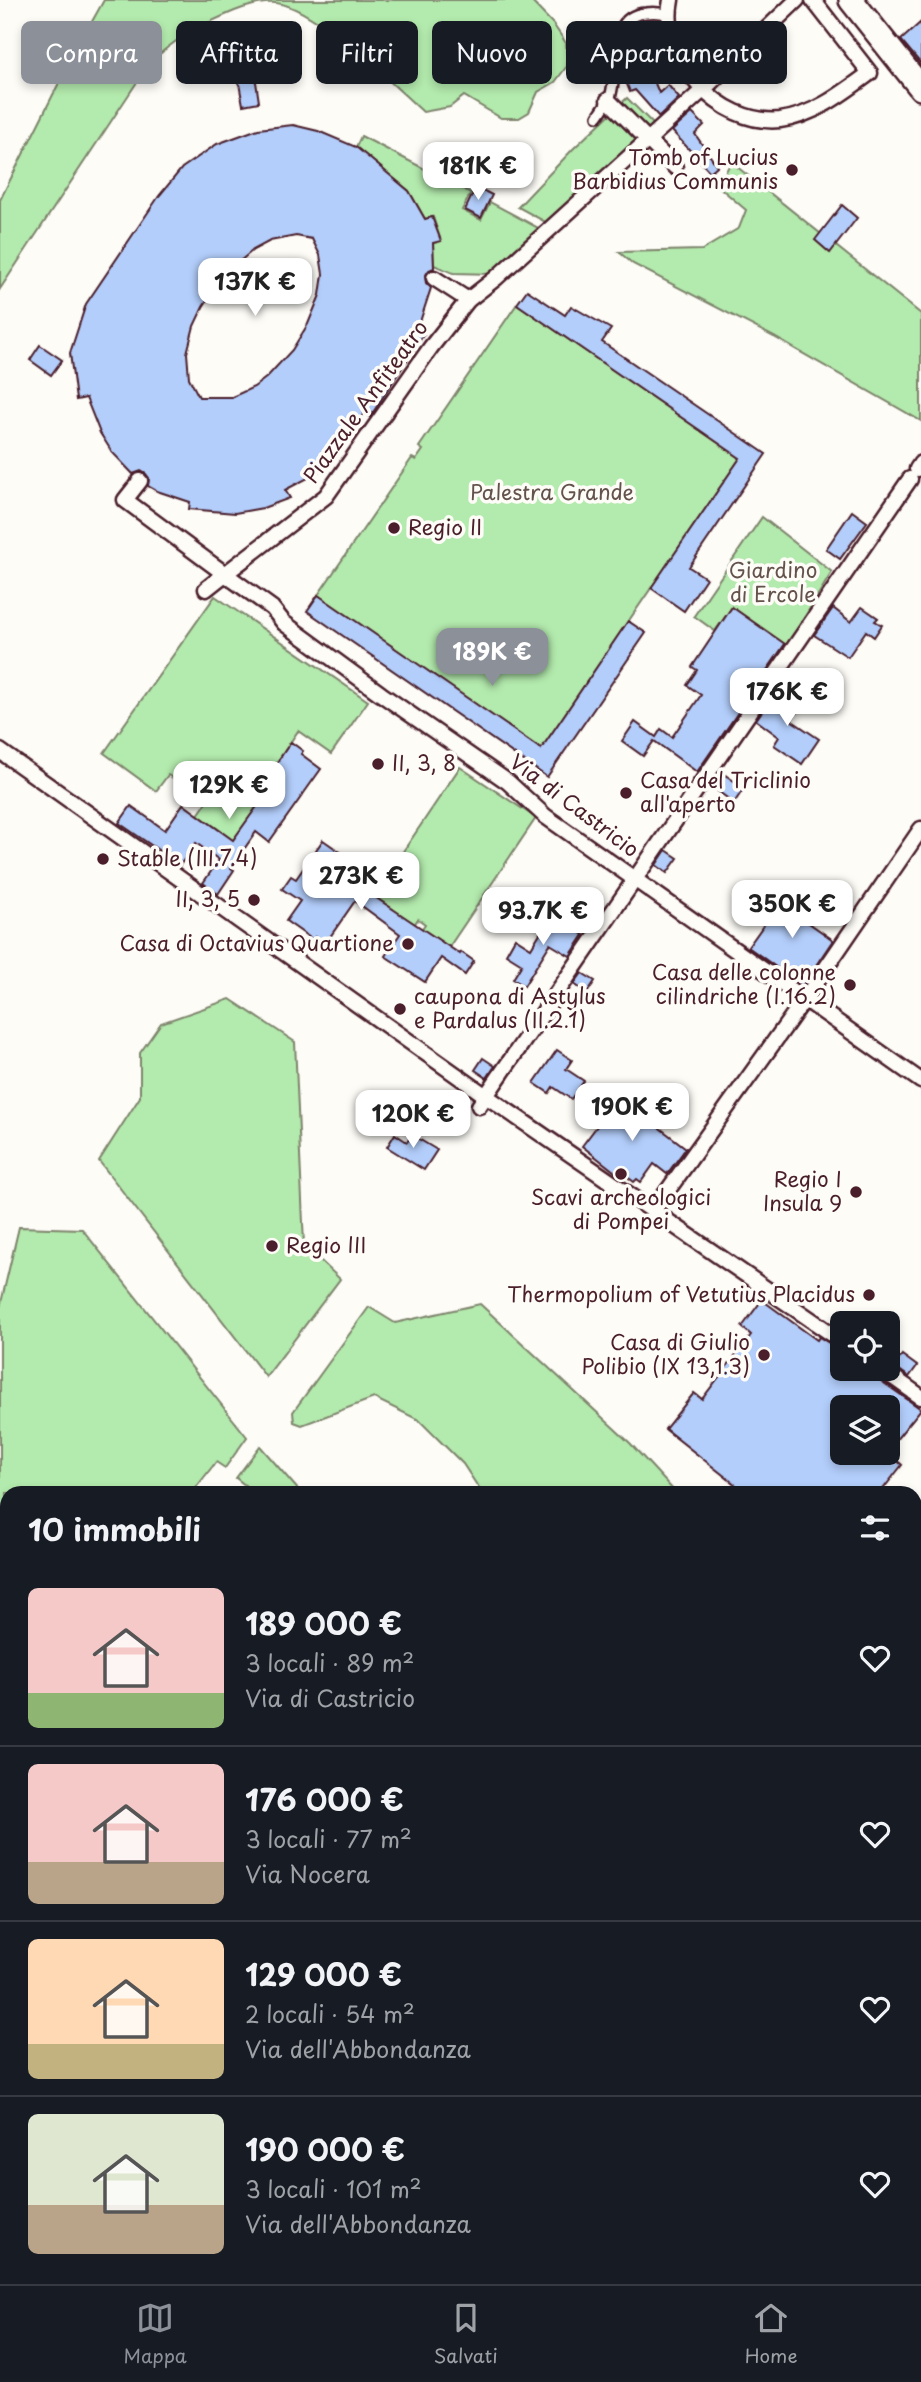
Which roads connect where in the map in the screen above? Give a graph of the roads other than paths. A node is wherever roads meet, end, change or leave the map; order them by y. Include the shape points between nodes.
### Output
1 (797, 0) edge
2 (813, 0) edge
3 (851, 0) edge
4 (669, 7) edge
5 (921, 88) edge
6 (704, 89) junction
7 (608, 100) junction
8 (598, 116) dead end
9 (648, 140) junction
10 (675, 167) dead end
11 (434, 278) dead end
12 (468, 300) junction
13 (916, 471) edge
14 (140, 481) dead end
15 (225, 574) junction
16 (206, 589) dead end
17 (0, 751) edge
18 (921, 829) edge
19 (636, 878) junction
20 (804, 1000) junction
21 (921, 1081) edge
22 (482, 1101) junction
23 (653, 1211) junction
24 (830, 1333) edge
25 (898, 1381) edge
26 (921, 1398) edge

1 - 6 street, Piazzale Anfiteatro
2 - 6 street via 870,73 819,107 777,120 728,110
3 - 5 street
4 - 6 street via 675,46 684,66
4 - 7 lane via 639,13 625,23 619,33
6 - 9 street, Piazzale Anfiteatro
7 - 8 lane
7 - 9 street
9 - 10 street
9 - 12 street, Piazzale Anfiteatro
11 - 12 street
12 - 15 street, Piazzale Anfiteatro via 326,496
13 - 19 street
14 - 15 street, Via di Castricio via 125,500
15 - 16 street
15 - 19 street, Via di Castricio via 272,608 284,623
17 - 22 street
18 - 20 street
19 - 20 street, Via di Castricio
19 - 22 street
20 - 21 street, Via di Castricio
20 - 23 street
22 - 23 street
23 - 24 street
25 - 26 street

